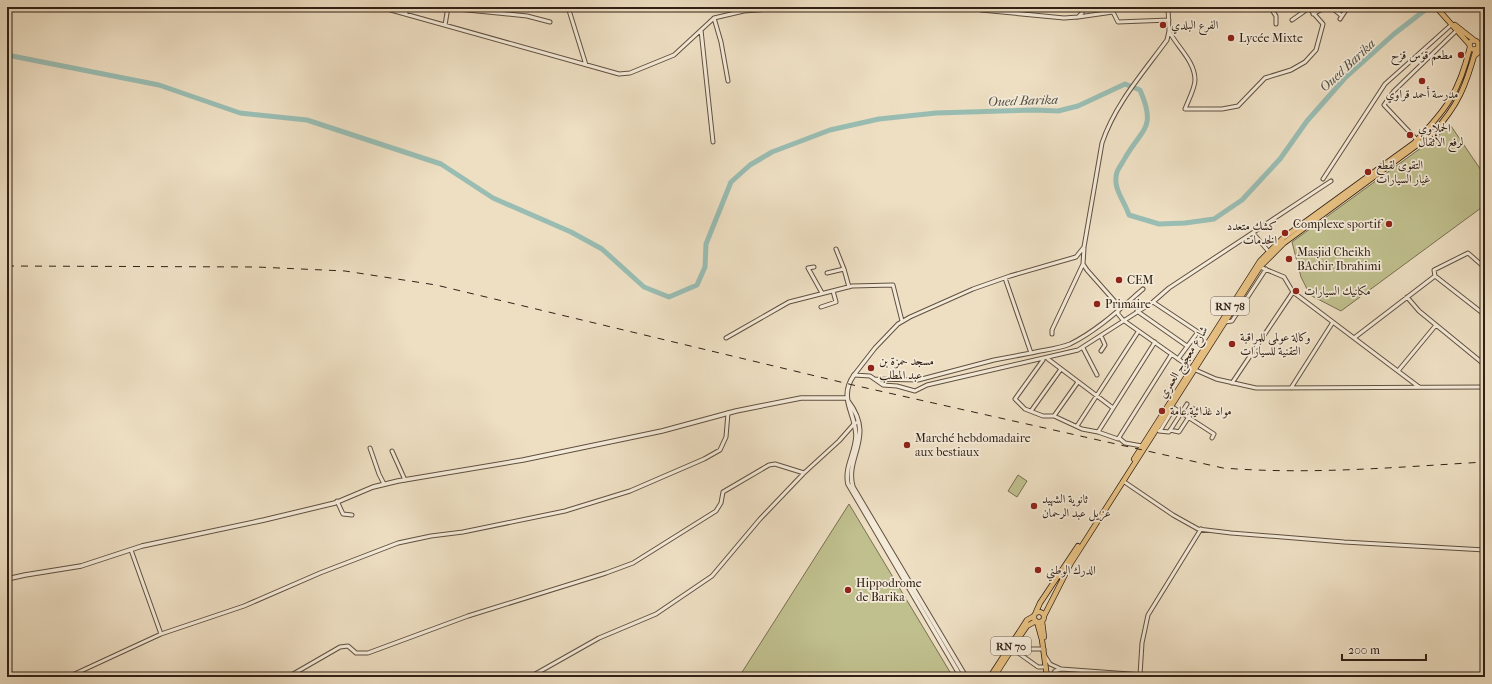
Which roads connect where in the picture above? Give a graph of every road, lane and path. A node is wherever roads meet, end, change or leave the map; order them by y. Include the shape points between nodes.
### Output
1 (380, 7) edge
2 (406, 7) edge
3 (568, 7) edge
4 (796, 7) edge
5 (977, 7) edge
6 (1021, 7) edge
7 (1083, 7) edge
8 (1168, 7) edge
9 (1270, 7) edge
10 (1326, 7) edge
11 (1331, 7) edge
12 (1348, 7) edge
13 (1436, 7) edge
14 (1440, 7) edge
15 (385, 8) edge
16 (448, 8) edge
17 (457, 8) edge
18 (1308, 8) edge
19 (1017, 13) junction
20 (406, 14) junction
21 (1313, 14) junction
22 (1342, 16) junction
23 (1078, 17) junction
24 (714, 18) junction
25 (1447, 18) junction
26 (1340, 19) dead end
27 (1169, 20) junction
28 (1292, 20) dead end
29 (550, 22) dead end
30 (1276, 24) dead end
31 (1451, 24) junction
32 (445, 25) junction
33 (701, 30) junction
34 (1169, 31) junction
35 (1456, 31) junction
36 (1476, 44) junction
37 (1485, 44) edge
38 (1469, 46) junction
39 (1485, 47) edge
40 (1473, 57) junction
41 (586, 65) junction
42 (728, 81) dead end
43 (1417, 140) junction
44 (713, 142) dead end
45 (1323, 179) dead end
46 (1331, 182) dead end
47 (1253, 233) junction
48 (1084, 247) junction
49 (836, 249) dead end
50 (1269, 252) junction
51 (1083, 264) junction
52 (814, 267) dead end
53 (1260, 267) junction
54 (1485, 268) edge
55 (844, 269) junction
56 (1266, 269) junction
57 (827, 273) dead end
58 (1435, 276) junction
59 (1005, 278) junction
60 (849, 287) junction
61 (1143, 289) dead end
62 (833, 291) junction
63 (1293, 292) junction
64 (822, 294) junction
65 (1407, 297) junction
66 (1153, 302) junction
67 (821, 307) dead end
68 (1137, 311) junction
69 (1118, 312) junction
70 (1485, 316) edge
71 (1122, 320) junction
72 (902, 322) junction
73 (1225, 322) junction
74 (1333, 322) junction
75 (1436, 325) junction
76 (1138, 332) junction
77 (1052, 334) dead end
78 (1101, 336) junction
79 (726, 338) dead end
80 (1354, 338) junction
81 (1155, 342) junction
82 (1187, 346) junction
83 (1083, 348) junction
84 (1101, 351) dead end
85 (1031, 353) junction
86 (1171, 355) junction
87 (1048, 358) junction
88 (1043, 359) junction
89 (1178, 359) junction
90 (1485, 365) edge
91 (1061, 369) junction
92 (1193, 369) junction
93 (1398, 371) junction
94 (854, 375) junction
95 (1097, 375) dead end
96 (873, 379) junction
97 (1078, 382) junction
98 (1232, 383) junction
99 (1419, 387) junction
100 (1291, 388) junction
101 (1485, 388) edge
102 (1096, 397) junction
103 (848, 399) junction
104 (1187, 404) dead end
105 (1113, 408) junction
106 (1194, 409) dead end
107 (1031, 411) junction
108 (728, 413) junction
109 (1181, 413) junction
110 (1054, 416) junction
111 (1188, 418) junction
112 (856, 423) junction
113 (1077, 426) junction
114 (1170, 430) junction
115 (1158, 431) junction
116 (1098, 432) junction
117 (1119, 438) junction
118 (1212, 438) dead end
119 (1142, 446) junction
120 (370, 448) dead end
121 (392, 451) dead end
122 (804, 474) junction
123 (405, 480) junction
124 (1123, 481) junction
125 (384, 484) junction
126 (337, 502) junction
127 (352, 515) dead end
128 (1201, 529) junction
129 (130, 550) junction
130 (1485, 550) edge
131 (7, 579) edge
132 (1038, 618) junction
133 (161, 634) junction
134 (1022, 634) joint
135 (1011, 648) junction
136 (1044, 648) junction
137 (1018, 652) junction
138 (1044, 654) junction
139 (1046, 667) junction
140 (1061, 669) junction
141 (1140, 675) junction
142 (68, 677) edge
143 (288, 677) edge
144 (530, 677) edge
145 (961, 677) edge
146 (966, 677) edge
147 (990, 677) edge
148 (994, 677) edge
149 (1047, 677) edge
150 (1051, 677) edge
151 (1171, 677) edge

1 - 15 street
2 - 20 street
3 - 41 street
4 - 24 street via 744,11
5 - 19 street via 981,10
6 - 19 street
7 - 23 street
8 - 27 street
9 - 30 street via 1276,16
10 - 21 street
11 - 22 street
12 - 22 street
13 - 25 main road
14 - 25 main road
15 - 20 street
16 - 17 street
16 - 32 street
17 - 29 street via 527,16
18 - 21 street
18 - 28 street
19 - 23 street
20 - 32 street
21 - 34 street via 1323,24 1316,50 1305,62 1291,70 1265,78 1238,106 1222,109 1185,109 1196,81 1193,66
22 - 26 street
23 - 27 street via 1113,12 1118,22
24 - 33 street
24 - 42 street
25 - 31 main road
25 - 36 main road
27 - 34 street
31 - 35 main road
31 - 45 street via 1385,84
32 - 41 street
33 - 41 street via 674,54 630,73 619,74
33 - 44 street
34 - 48 street via 1167,40 1115,111 1102,143
35 - 38 main road
35 - 43 street via 1394,91 1384,105
36 - 37 main road
36 - 38 main road
36 - 38 main road via 1471,41
36 - 39 main road
36 - 40 main road, شارع معجوج العمري
38 - 43 main road, شارع معجوج العمري / RN 78 via 1459,85 1453,96
39 - 40 main road
40 - 53 main road, شارع معجوج العمري / RN 78 via 1464,88 1454,107 1432,134 1284,243
43 - 50 main road, شارع معجوج العمري / RN 78 via 1283,238
46 - 47 street
47 - 50 street
47 - 66 street via 1169,288
48 - 51 street
48 - 59 street via 1076,257
49 - 55 street
50 - 92 main road, شارع معجوج العمري / RN 78 via 1250,275
51 - 69 street via 1118,305
51 - 77 street
52 - 64 street via 808,268
53 - 56 street
53 - 73 main road, شارع معجوج العمري / RN 78
54 - 58 street via 1468,253 1434,270
55 - 57 street
55 - 60 street
56 - 63 street via 1284,277
56 - 73 street via 1232,321
58 - 65 street
58 - 70 street
59 - 72 street via 936,305
59 - 85 street
60 - 62 street
60 - 72 street via 893,285
61 - 69 street
62 - 64 street
62 - 67 street via 836,302
63 - 74 street
63 - 98 street
64 - 79 street via 789,302
65 - 75 street
65 - 80 street
66 - 68 street
66 - 82 street via 1198,332
68 - 71 street
68 - 82 street
69 - 71 street
69 - 85 street via 1081,338 1068,344
71 - 76 street
71 - 78 street
72 - 94 street via 875,348
73 - 92 main road, شارع معجوج العمري / RN 78
74 - 80 street
74 - 100 street
75 - 90 street
75 - 93 street
76 - 81 street
76 - 102 street
78 - 83 street
78 - 84 street via 1105,345
80 - 93 street
81 - 86 street
81 - 105 street
82 - 89 street
83 - 87 street
83 - 95 street
85 - 96 street via 918,380
86 - 89 street
86 - 117 street
87 - 88 street
87 - 91 street
88 - 96 street via 927,385 915,391 883,385
88 - 107 street via 1015,399
89 - 92 street
91 - 97 street
91 - 107 street
92 - 98 street via 1216,380
92 - 115 main road, شارع معجوج العمري / RN 78
92 - 119 main road, شارع معجوج العمري / RN 78
93 - 99 street
94 - 96 street via 870,376
94 - 103 street via 849,386
97 - 102 street
97 - 110 street
98 - 100 street via 1256,388
99 - 100 street
99 - 101 street
102 - 105 street
102 - 113 street
103 - 108 street via 801,398
103 - 112 street
104 - 109 street
105 - 116 street
106 - 111 street
107 - 110 street via 1042,416
108 - 123 street via 662,431 523,460
108 - 133 street via 726,437 720,450 630,491 565,511 398,543 244,606
109 - 111 street
109 - 114 street
109 - 115 street via 1174,408
110 - 113 street
111 - 114 street via 1179,432
111 - 118 street via 1214,434
112 - 122 street
112 - 145 street via 856,440 847,473 849,488
112 - 146 street via 860,437 852,471 853,487
113 - 116 street
114 - 115 street
115 - 124 main road, شارع معجوج العمري / RN 78
116 - 117 street
117 - 119 street via 1125,443
119 - 132 main road, شارع معجوج العمري / RN 78 via 1040,603
120 - 125 street
121 - 123 street
122 - 143 street via 775,464 769,465 723,492 716,511 634,563 468,616 368,653 356,653 348,646 340,647
122 - 144 street via 744,536 712,576 656,614 599,638
123 - 125 street
124 - 128 street via 1173,515
124 - 132 main road, شارع معجوج العمري / RN 78
125 - 126 street
126 - 127 street via 343,514
126 - 129 street
128 - 130 street via 1344,542
128 - 141 street via 1148,616 1142,643
129 - 131 street via 74,568
129 - 133 street
132 - 134 main road, RN 78 via 1027,626
132 - 135 main road, RN 70 via 1027,620
132 - 136 main road
133 - 142 street
134 - 135 main road, RN 70
135 - 137 street
135 - 147 main road, RN 70
135 - 148 main road, RN 70
136 - 137 street
136 - 138 main road
137 - 139 street via 1038,667
138 - 139 main road
138 - 140 street via 1050,664
139 - 149 main road
140 - 141 street
140 - 150 street via 1055,671
141 - 151 street

